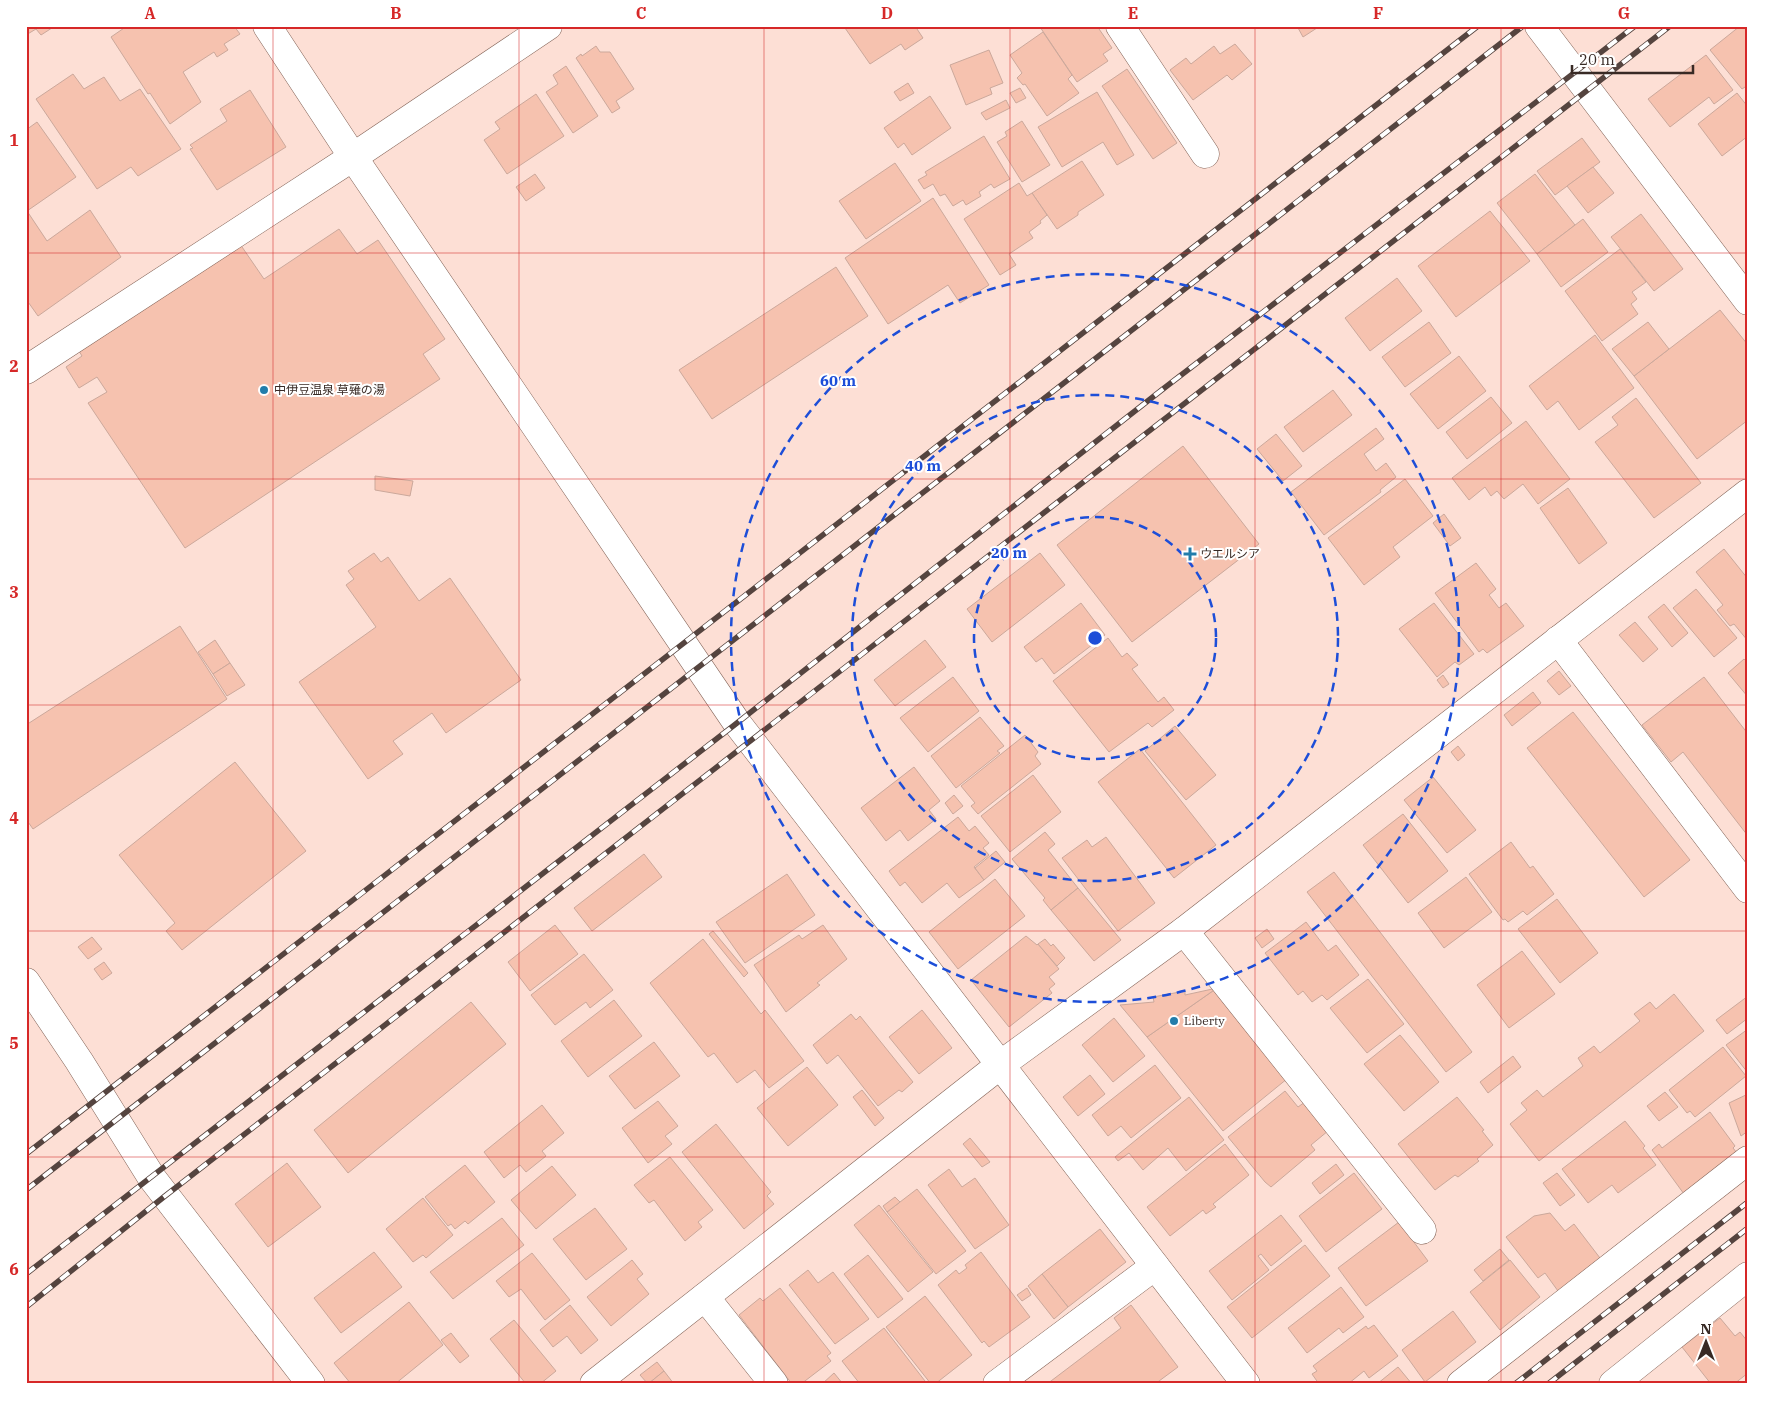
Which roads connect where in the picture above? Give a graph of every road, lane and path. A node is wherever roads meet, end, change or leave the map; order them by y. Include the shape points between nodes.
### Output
1 (267, 26) edge
2 (548, 26) edge
3 (1120, 26) edge
4 (1539, 26) edge
5 (1205, 154) dead end
6 (353, 157) junction
7 (1748, 301) edge
8 (26, 370) edge
9 (1748, 493) edge
10 (1558, 640) junction
11 (1748, 889) edge
12 (1184, 931) junction
13 (26, 982) edge
14 (1000, 1065) junction
15 (1748, 1160) edge
16 (1422, 1230) dead end
17 (1155, 1266) junction
18 (1748, 1276) edge
19 (705, 1297) junction
20 (311, 1384) edge
21 (594, 1384) edge
22 (774, 1384) edge
23 (997, 1384) edge
24 (1246, 1384) edge
25 (1461, 1384) edge
26 (1613, 1384) edge

1 - 6 street
2 - 6 street
3 - 5 street
4 - 7 street
6 - 8 street
6 - 14 street via 737,723
9 - 10 street
10 - 11 street
10 - 12 street
12 - 14 street
12 - 16 street
13 - 20 street via 152,1178
14 - 17 street
14 - 19 street
15 - 25 street
17 - 23 street
17 - 24 street
18 - 26 street
19 - 21 street
19 - 22 street

